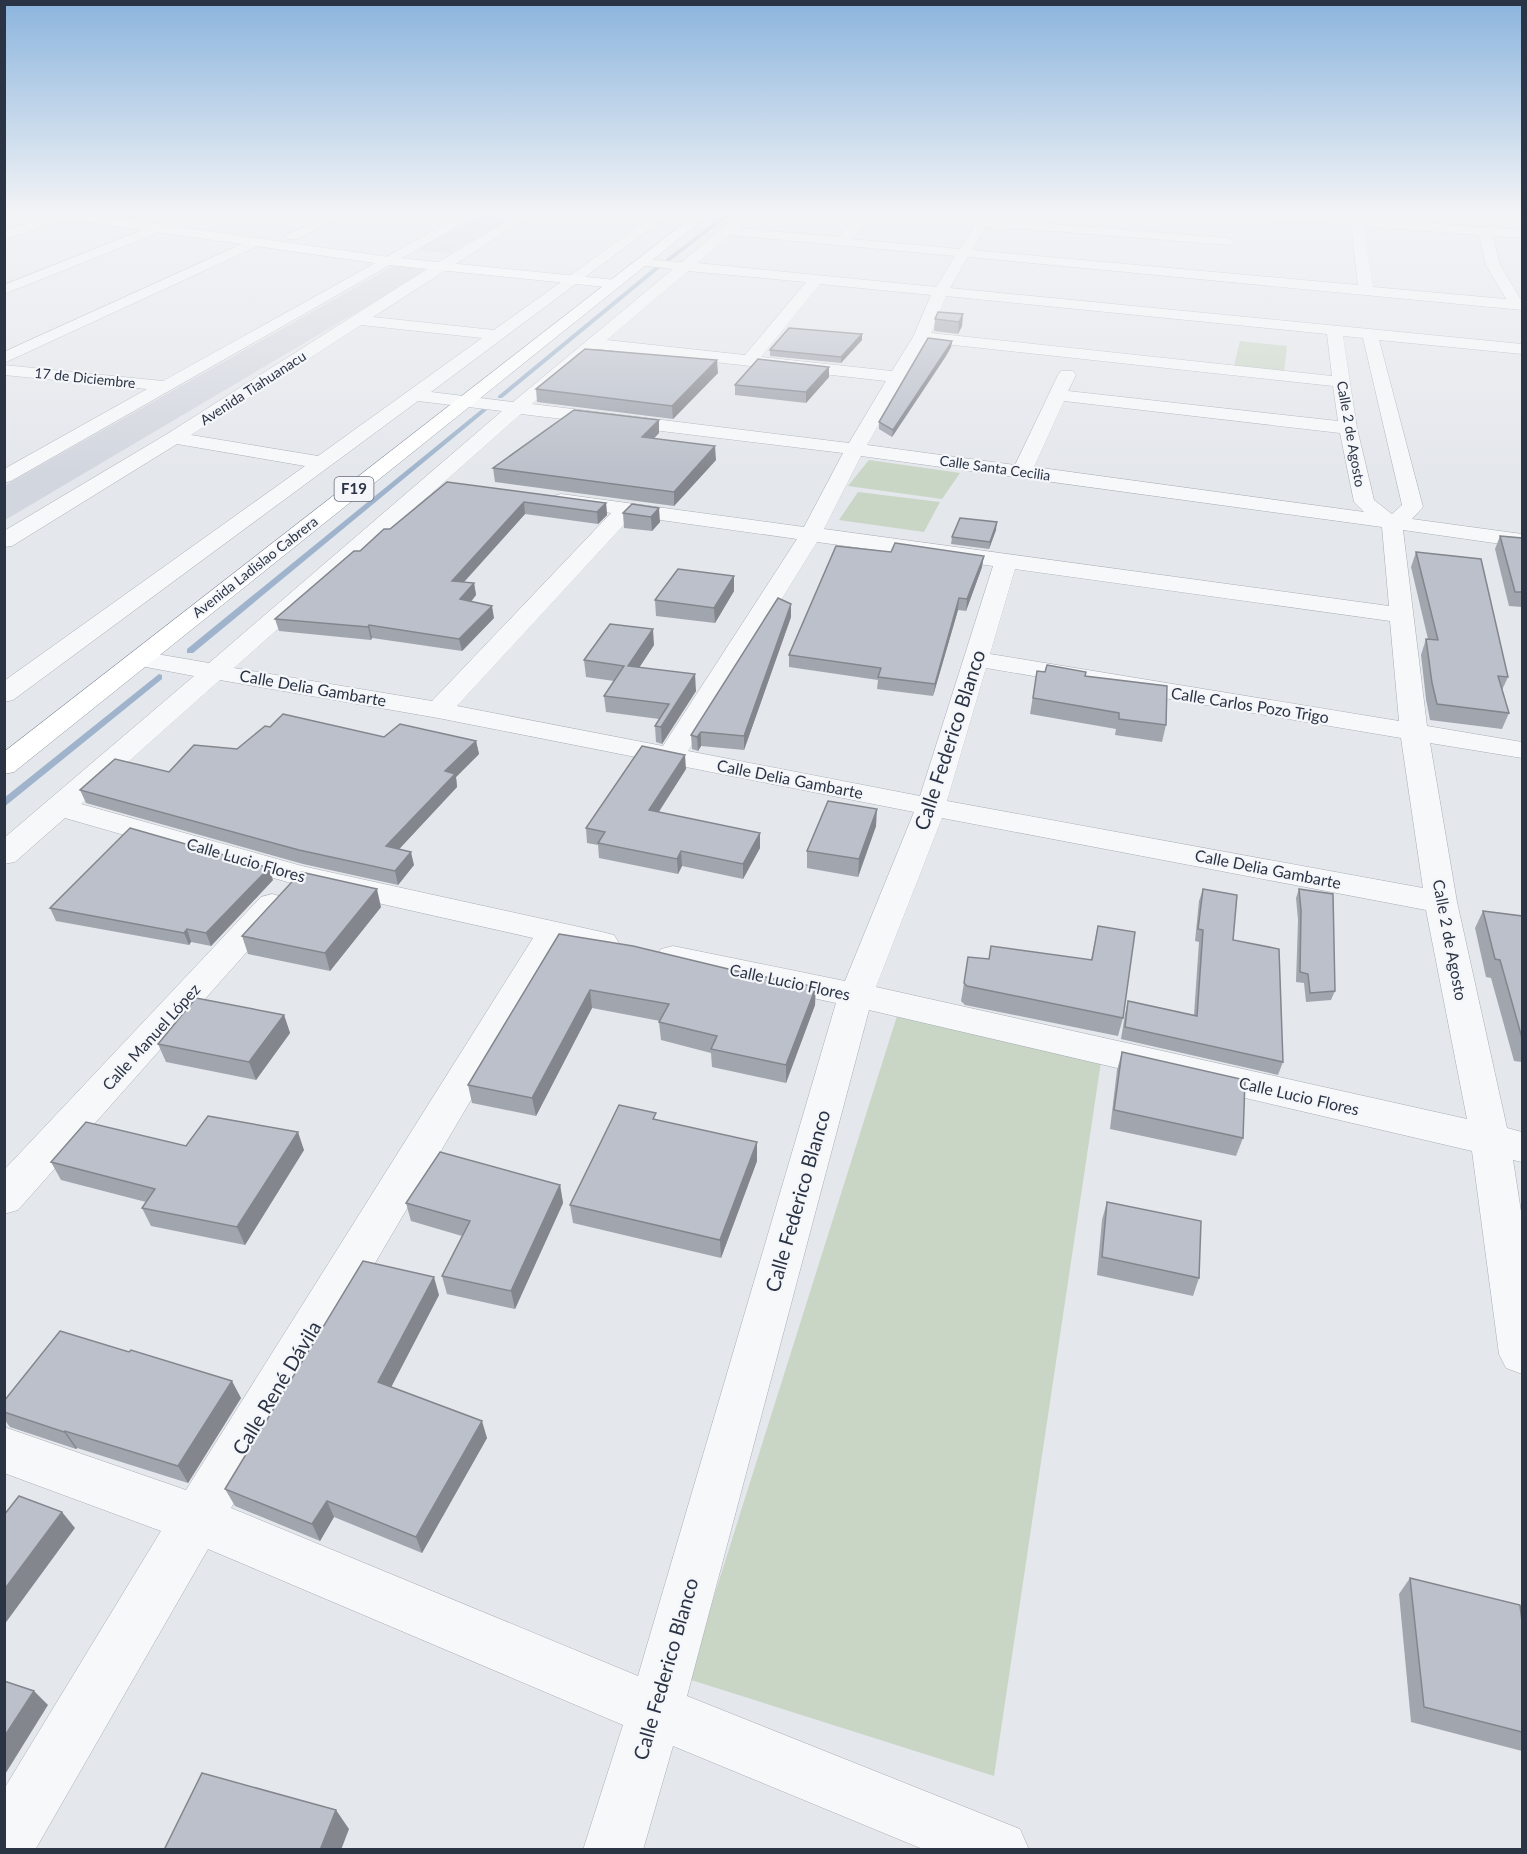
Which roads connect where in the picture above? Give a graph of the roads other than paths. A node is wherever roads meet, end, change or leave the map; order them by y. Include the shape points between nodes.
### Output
1 (131, 300) edge
2 (320, 300) edge
3 (391, 300) edge
4 (545, 300) edge
5 (594, 300) edge
6 (649, 300) edge
7 (799, 300) edge
8 (936, 300) edge
9 (1053, 300) edge
10 (1470, 300) edge
11 (1519, 304) edge
12 (360, 320) junction
13 (1334, 331) junction
14 (496, 335) junction
15 (1370, 335) junction
16 (921, 337) junction
17 (596, 344) junction
18 (1522, 349) edge
19 (1076, 354) junction
20 (4, 358) edge
21 (750, 360) junction
22 (4, 370) edge
23 (897, 377) junction
24 (1341, 382) junction
25 (165, 386) junction
26 (414, 395) junction
27 (1059, 395) junction
28 (466, 400) junction
29 (519, 406) junction
30 (1348, 428) junction
31 (174, 438) junction
32 (855, 449) junction
33 (322, 463) junction
34 (1023, 471) junction
35 (4, 477) edge
36 (433, 482) junction
37 (456, 485) edge
38 (536, 496) edge
39 (627, 509) junction
40 (1392, 524) junction
41 (811, 534) junction
42 (1522, 540) edge
43 (4, 541) edge
44 (1006, 561) junction
45 (1401, 615) junction
46 (139, 659) junction
47 (976, 659) junction
48 (215, 670) junction
49 (4, 694) edge
50 (438, 710) junction
51 (1414, 732) junction
52 (1522, 750) edge
53 (670, 756) junction
54 (4, 766) edge
55 (60, 807) junction
56 (931, 807) junction
57 (4, 855) edge
58 (298, 875) junction
59 (1441, 902) junction
60 (553, 933) junction
61 (856, 995) junction
62 (1490, 1139) junction
63 (1522, 1147) edge
64 (4, 1198) edge
65 (1522, 1354) edge
66 (4, 1450) edge
67 (197, 1519) junction
68 (655, 1711) junction
69 (4, 1845) edge
70 (613, 1850) edge
71 (999, 1850) edge

1 - 20 street
2 - 25 street
3 - 12 street, Avenida Tiahuanacu
4 - 14 street
5 - 28 main road, Avenida Ladislao Cabrera / F19
6 - 17 street
7 - 21 street
8 - 16 street
9 - 13 street via 1224,314
10 - 11 street
12 - 14 street
12 - 31 street, Avenida Tiahuanacu
13 - 15 street
13 - 24 street, Calle 2 de Agosto
14 - 26 street
15 - 18 street
15 - 40 street via 1413,507
16 - 19 street
16 - 23 street
17 - 21 street
17 - 29 street
19 - 24 street
19 - 27 street
21 - 23 street
22 - 25 street, 17 de Diciembre
23 - 32 street
24 - 30 street, Calle 2 de Agosto
25 - 35 street
26 - 28 street, Calle Santa Cecilia
26 - 33 street
27 - 30 street
27 - 34 street
28 - 29 street, Calle Santa Cecilia
28 - 46 main road, Avenida Ladislao Cabrera / F19
29 - 32 street, Calle Santa Cecilia
29 - 36 street
30 - 40 street, Calle 2 de Agosto via 1364,502
31 - 33 street
31 - 43 street, Avenida Tiahuanacu
32 - 34 street, Calle Santa Cecilia
32 - 41 street
33 - 49 street
34 - 40 street, Calle Santa Cecilia
36 - 37 street
36 - 48 street
38 - 39 street
39 - 41 street
39 - 50 street
40 - 42 street, Calle Santa Cecilia
40 - 45 street, Calle 2 de Agosto
41 - 44 street
41 - 53 street
44 - 45 street
44 - 47 street, Calle Federico Blanco
45 - 51 street, Calle 2 de Agosto
46 - 48 street, Calle Delia Gambarte
46 - 54 main road, Avenida Ladislao Cabrera / F19
47 - 51 street, Calle Carlos Pozo Trigo
47 - 56 street, Calle Federico Blanco
48 - 50 street, Calle Delia Gambarte
48 - 55 street
50 - 53 street, Calle Delia Gambarte
51 - 52 street, Calle Carlos Pozo Trigo
51 - 59 street, Calle 2 de Agosto
53 - 56 street, Calle Delia Gambarte
55 - 57 street
55 - 58 street, Calle Lucio Flores
56 - 59 street, Calle Delia Gambarte
56 - 61 street, Calle Federico Blanco
58 - 60 street, Calle Lucio Flores
58 - 64 street, Calle Manuel López
59 - 62 street, Calle 2 de Agosto
60 - 61 street, Calle Lucio Flores
60 - 67 street, Calle René Dávila
61 - 62 street, Calle Lucio Flores
61 - 68 street, Calle Federico Blanco
62 - 63 street, Calle Lucio Flores
62 - 65 street, Calle 2 de Agosto
66 - 67 street
67 - 68 street
67 - 69 street, Calle René Dávila
68 - 70 street, Calle Federico Blanco
68 - 71 street

